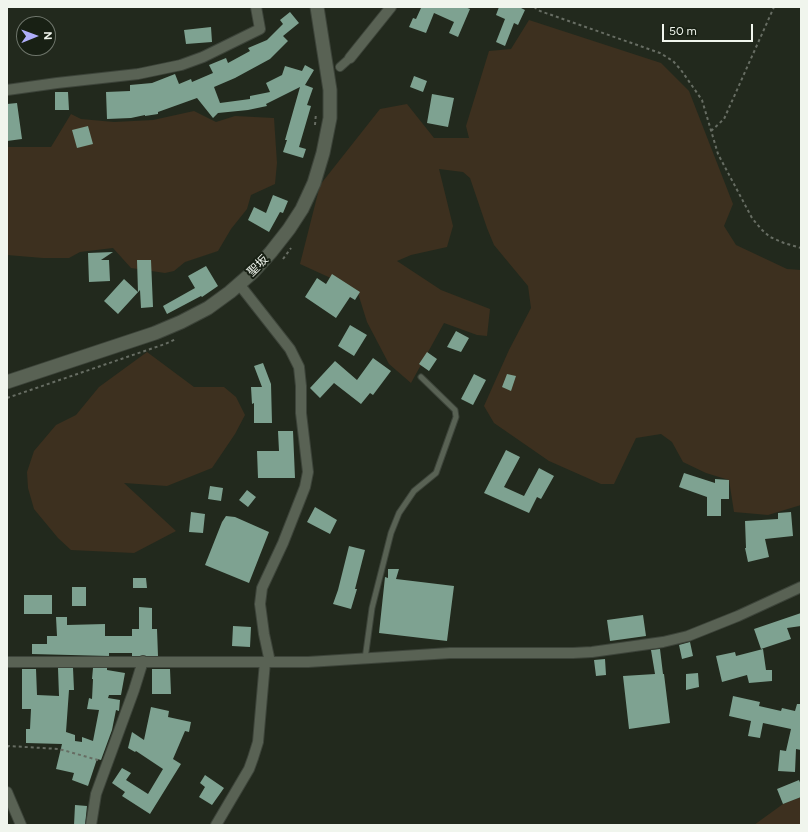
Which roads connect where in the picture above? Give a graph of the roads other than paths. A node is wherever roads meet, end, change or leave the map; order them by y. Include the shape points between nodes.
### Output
1 (256, 7) edge
2 (317, 7) edge
3 (391, 7) edge
4 (350, 58) joint
5 (340, 67) dead end
6 (7, 90) edge
7 (239, 284) junction
8 (421, 377) dead end
9 (7, 382) edge
10 (801, 588) edge
11 (365, 659) junction
12 (143, 661) junction
13 (7, 662) edge
14 (267, 662) junction
15 (7, 792) edge
16 (21, 825) edge
17 (91, 825) edge
18 (216, 825) edge

1 - 6 street via 260,29 181,65 138,74
2 - 7 street, 聖坂 via 330,90 330,118 323,153 314,183 302,209 272,252
3 - 4 street
4 - 5 street
7 - 9 street, 聖坂 via 208,308 155,333
7 - 14 street via 290,349 299,367 308,472 305,487 283,543 262,588 260,604
8 - 11 lane via 455,410 456,417 436,473 414,491 398,513 372,608
10 - 11 street via 688,636 614,650 573,653 450,653
11 - 14 street
12 - 13 street
12 - 14 street
12 - 17 street via 96,794
14 - 18 street via 258,742 253,758
15 - 16 street

